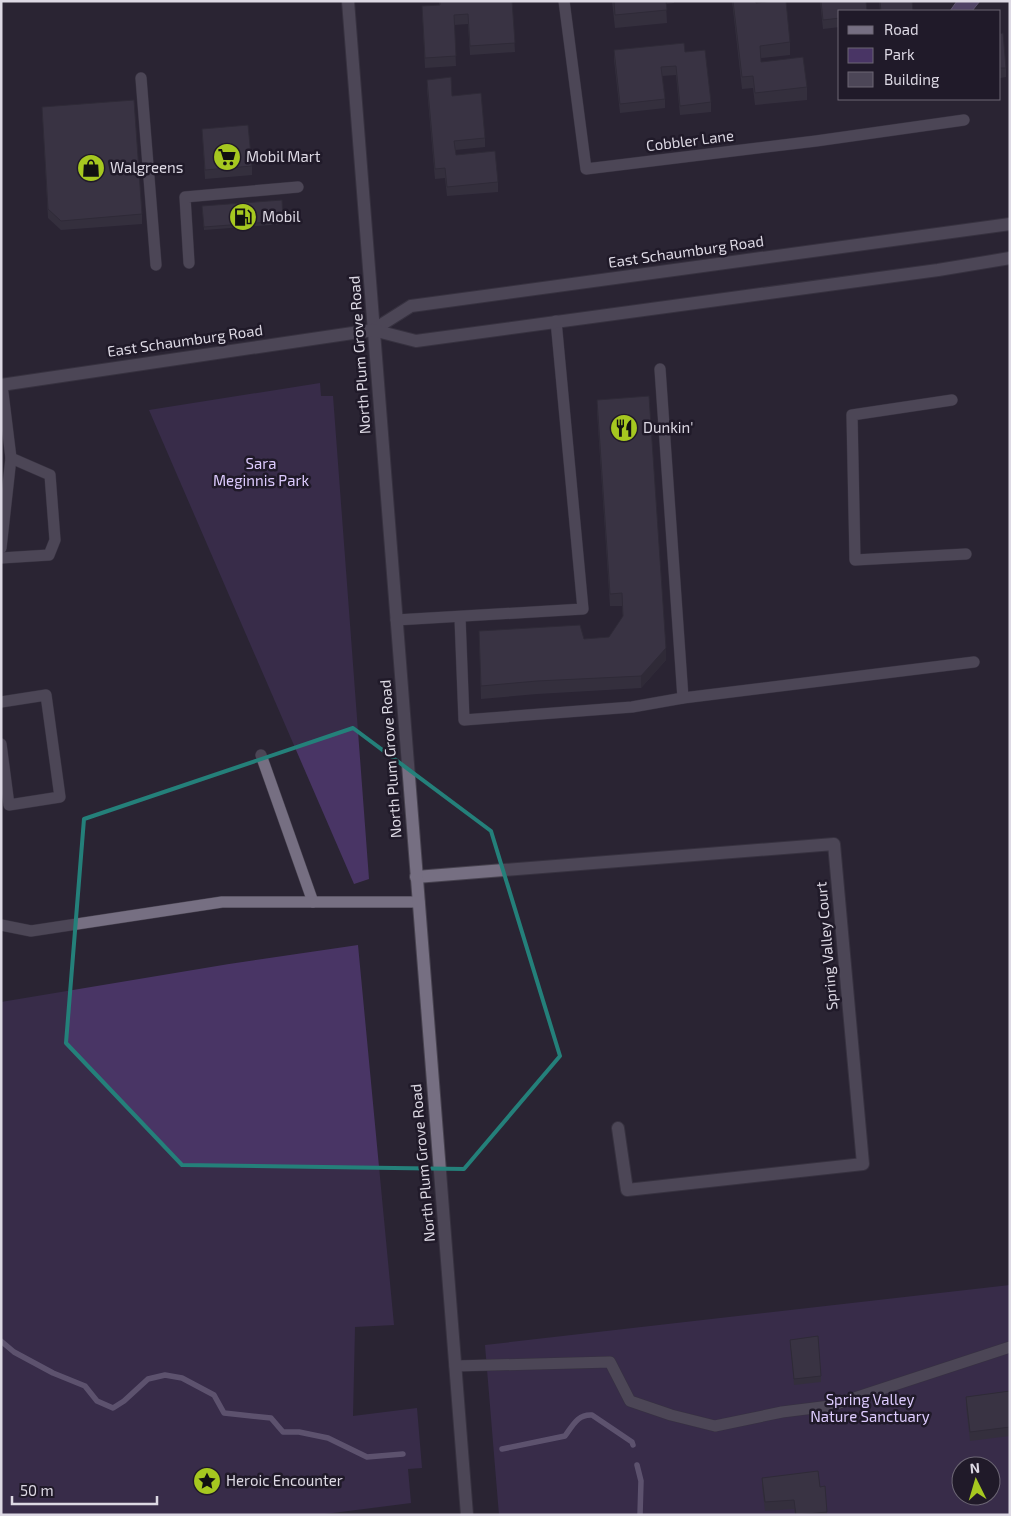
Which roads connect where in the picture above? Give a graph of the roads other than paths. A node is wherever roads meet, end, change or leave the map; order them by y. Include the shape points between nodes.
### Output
1 (348, 1) edge
2 (564, 1) edge
3 (141, 78) dead end
4 (964, 120) dead end
5 (298, 187) dead end
6 (1010, 224) edge
7 (1010, 258) edge
8 (189, 263) dead end
9 (156, 265) dead end
10 (556, 320) junction
11 (373, 330) junction
12 (660, 369) dead end
13 (2, 385) edge
14 (952, 400) dead end
15 (11, 458) junction
16 (1, 548) edge
17 (966, 554) dead end
18 (1, 558) edge
19 (460, 618) junction
20 (396, 620) junction
21 (974, 662) dead end
22 (683, 698) junction
23 (1, 702) edge
24 (1, 744) edge
25 (261, 755) dead end
26 (416, 877) junction
27 (312, 902) junction
28 (419, 902) junction
29 (1, 925) edge
30 (618, 1128) dead end
31 (1010, 1347) edge
32 (455, 1366) junction
33 (467, 1515) edge

1 - 11 street, North Plum Grove Road
2 - 4 lane, Cobbler Lane via 586,169
3 - 9 lane
5 - 8 lane via 185,197
6 - 11 street, East Schaumburg Road via 412,306
7 - 10 street, East Schaumburg Road
10 - 11 street, East Schaumburg Road via 416,340
10 - 19 lane via 583,609
11 - 13 street, East Schaumburg Road
11 - 20 street, North Plum Grove Road
12 - 22 lane
13 - 15 lane
14 - 17 lane via 852,415 855,560
15 - 16 lane
15 - 18 lane via 50,475 55,540 49,555
19 - 20 lane
19 - 22 lane via 464,720 632,707
20 - 26 street, North Plum Grove Road
21 - 22 lane
23 - 24 lane via 46,695 60,797 9,805
25 - 27 lane
26 - 28 street, North Plum Grove Road
26 - 30 street, Spring Valley Court via 834,844 863,1164 627,1190
27 - 28 lane
27 - 29 lane via 222,902 31,931
28 - 32 street, North Plum Grove Road
31 - 32 lane via 830,1406 715,1426 630,1401 610,1362
32 - 33 street, North Plum Grove Road

